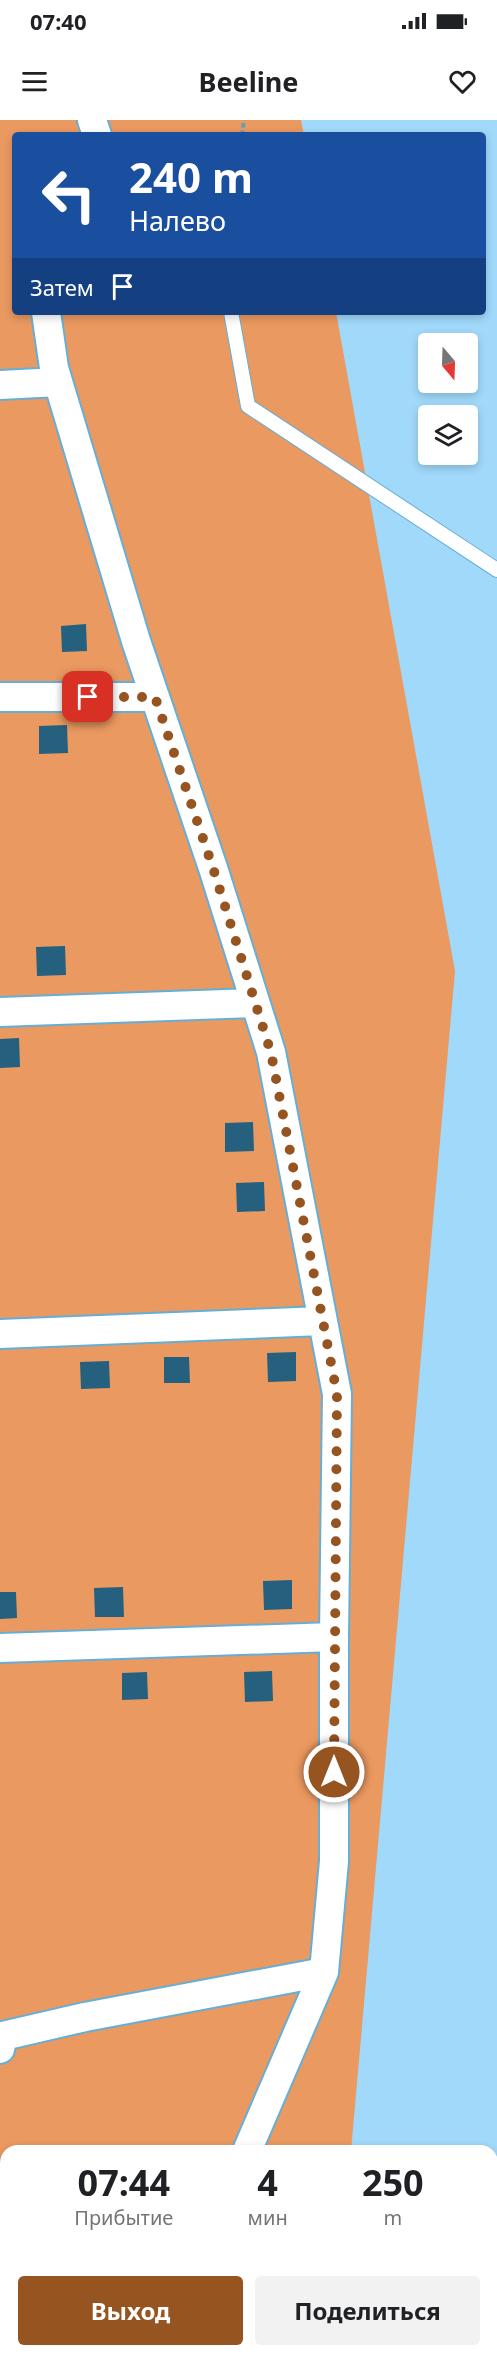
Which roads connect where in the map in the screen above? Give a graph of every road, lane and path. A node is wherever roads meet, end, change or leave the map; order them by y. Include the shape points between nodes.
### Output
1 (46, 315) edge
2 (232, 315) edge
3 (58, 382) junction
4 (0, 385) edge
5 (497, 570) edge
6 (0, 697) edge
7 (155, 697) junction
8 (254, 1003) junction
9 (0, 1012) edge
10 (322, 1321) junction
11 (0, 1334) edge
12 (334, 1637) junction
13 (0, 1648) edge
14 (324, 1972) junction
15 (0, 2049) edge
16 (250, 2145) edge

1 - 3 street
2 - 5 lane via 248,406
3 - 4 street
3 - 7 street
6 - 7 street
7 - 8 street
8 - 9 street
8 - 10 street via 271,1053
10 - 11 street
10 - 12 street via 337,1394
12 - 13 street
12 - 14 street via 334,1861
14 - 15 street via 3,2036
14 - 16 street

